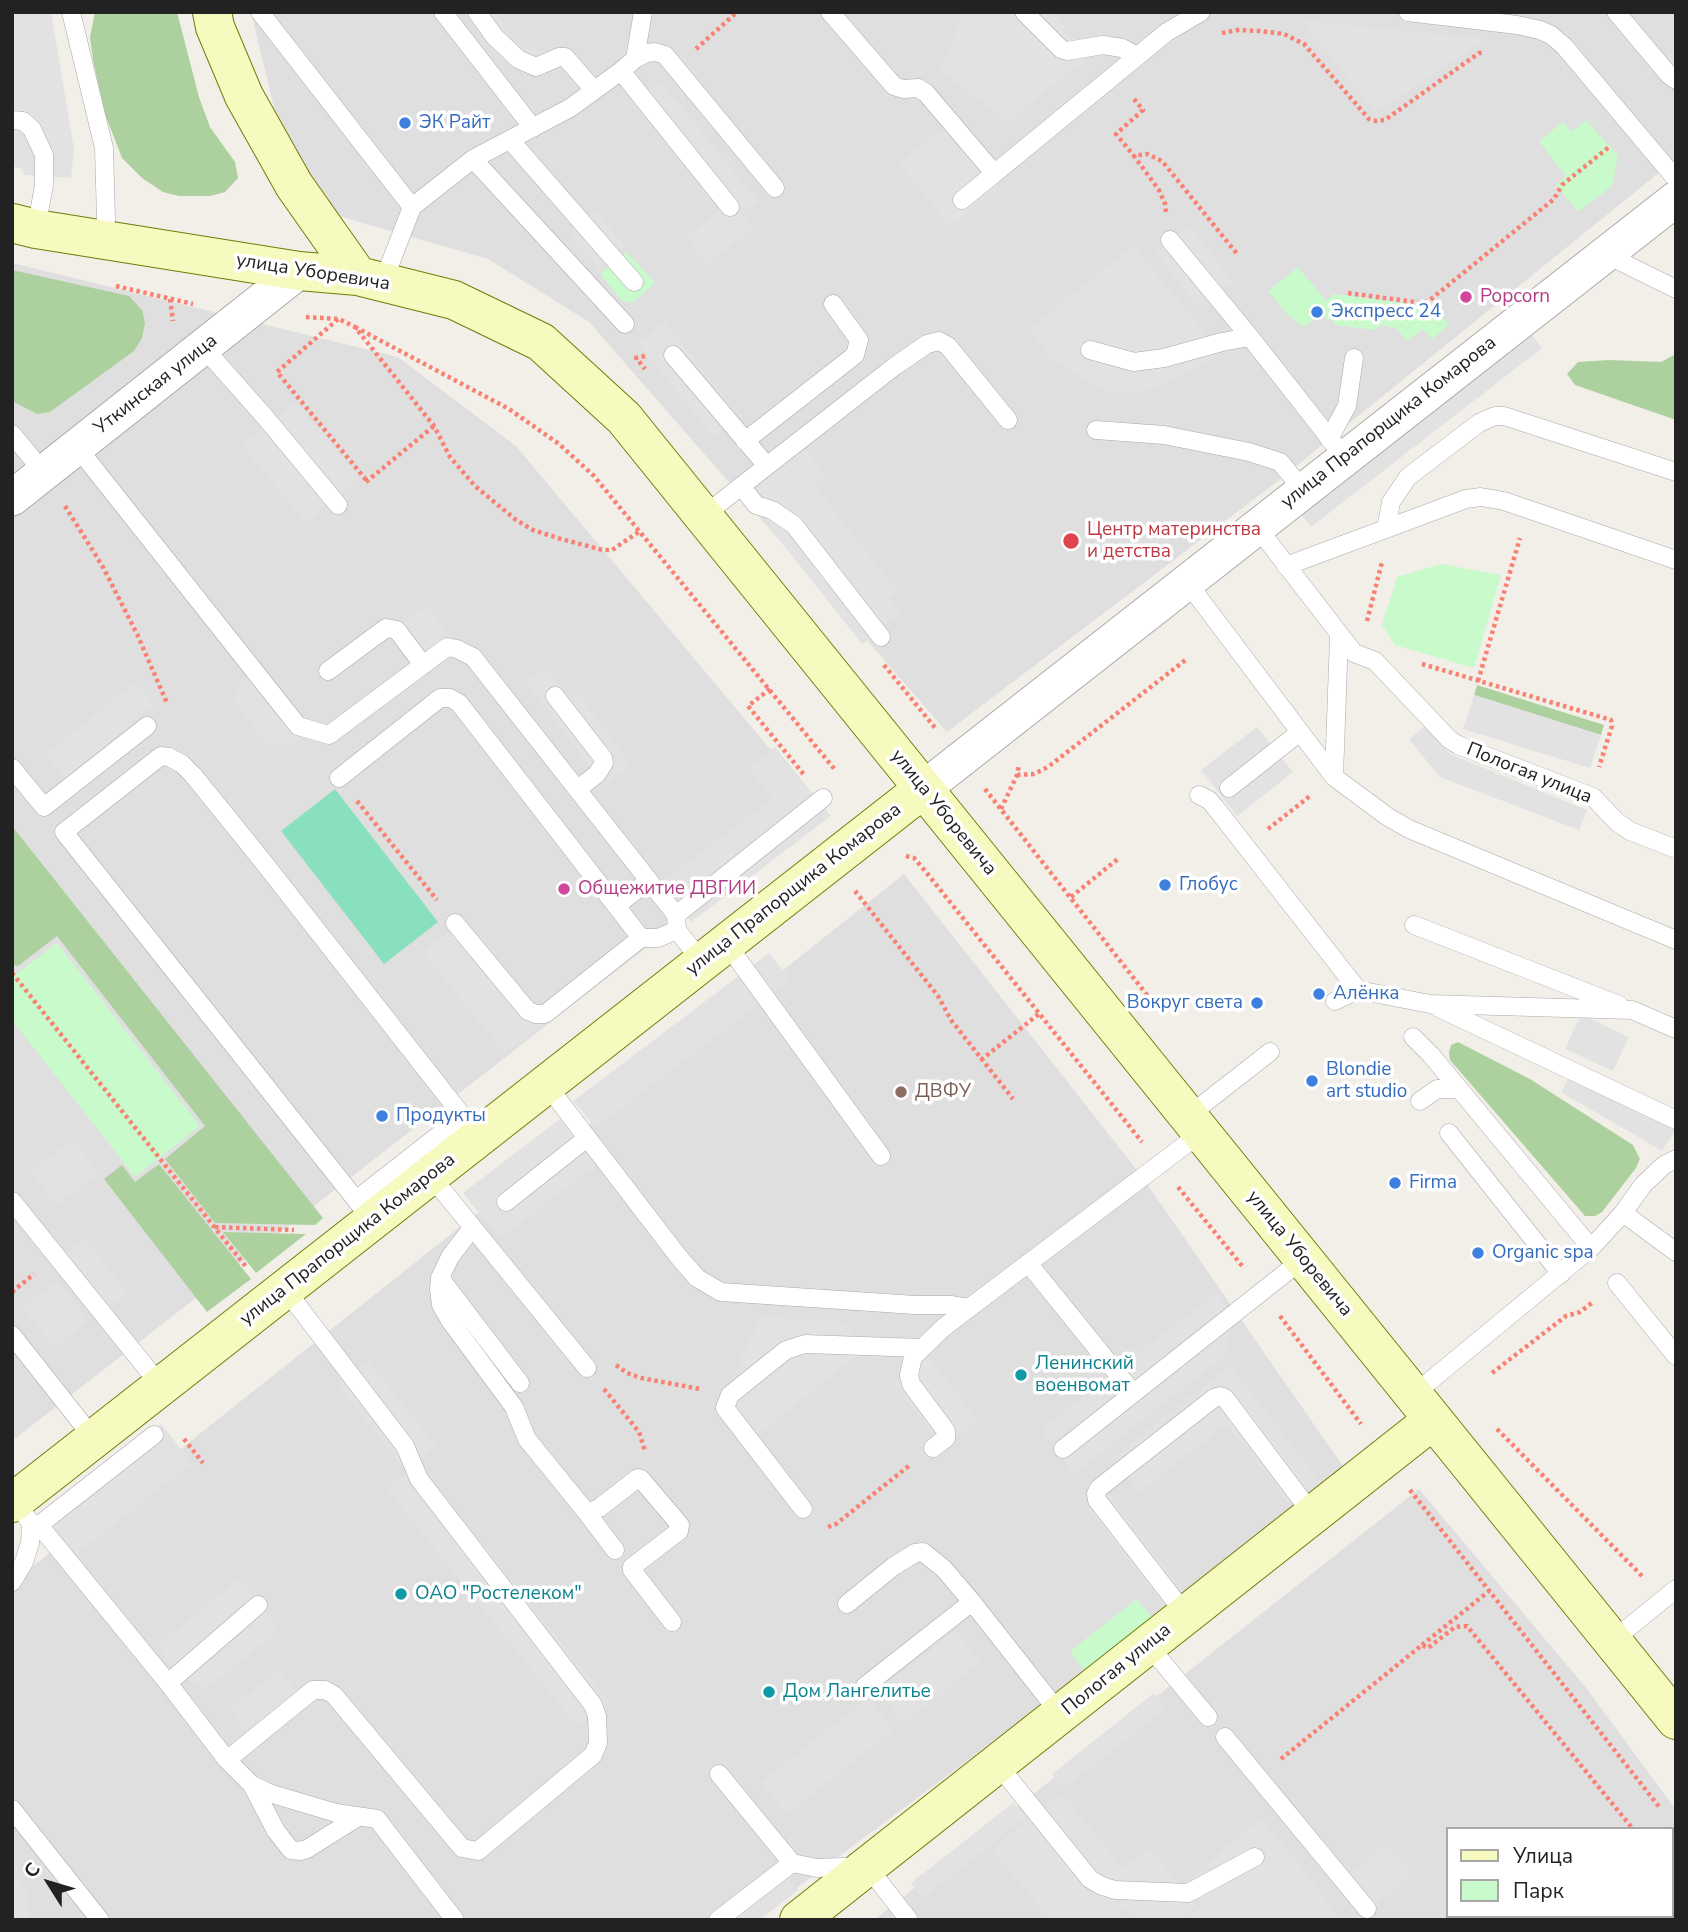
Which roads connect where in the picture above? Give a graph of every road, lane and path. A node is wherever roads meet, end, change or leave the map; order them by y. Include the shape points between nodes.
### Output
1 (71, 12) edge
2 (212, 12) edge
3 (260, 12) edge
4 (443, 12) edge
5 (477, 12) edge
6 (643, 12) edge
7 (737, 12) edge
8 (830, 12) edge
9 (1024, 12) edge
10 (1201, 12) edge
11 (1408, 12) edge
12 (1616, 12) edge
13 (717, 31) dead end
14 (1212, 38) dead end
15 (1489, 51) dead end
16 (1137, 56) junction
17 (635, 59) junction
18 (621, 71) junction
19 (1676, 80) edge
20 (594, 90) junction
21 (1130, 93) dead end
22 (12, 120) edge
23 (533, 128) junction
24 (511, 141) junction
25 (1616, 142) dead end
26 (1134, 156) junction
27 (474, 159) junction
28 (994, 173) junction
29 (1676, 179) edge
30 (775, 188) dead end
31 (1676, 199) edge
32 (962, 200) dead end
33 (412, 207) junction
34 (730, 207) dead end
35 (24, 226) edge
36 (101, 239) junction
37 (1170, 240) joint
38 (1605, 254) junction
39 (1238, 255) dead end
40 (299, 271) junction
41 (371, 279) junction
42 (635, 282) dead end
43 (110, 285) dead end
44 (1676, 289) edge
45 (1348, 293) dead end
46 (833, 304) dead end
47 (245, 314) junction
48 (338, 319) junction
49 (625, 324) dead end
50 (355, 327) junction
51 (1251, 337) junction
52 (202, 347) junction
53 (1090, 350) dead end
54 (673, 355) dead end
55 (1354, 358) dead end
56 (1008, 420) dead end
57 (434, 426) junction
58 (1096, 430) dead end
59 (12, 434) edge
60 (745, 441) junction
61 (77, 447) junction
62 (1337, 449) junction
63 (767, 466) junction
64 (382, 469) dead end
65 (1676, 472) edge
66 (44, 473) junction
67 (367, 481) dead end
68 (741, 486) junction
69 (1303, 491) junction
70 (12, 498) edge
71 (338, 505) dead end
72 (703, 516) junction
73 (1257, 527) junction
74 (1386, 529) junction
75 (640, 531) junction
76 (1510, 534) dead end
77 (1520, 537) junction
78 (1533, 542) dead end
79 (1385, 551) dead end
80 (1676, 560) edge
81 (1286, 566) junction
82 (1186, 582) junction
83 (1357, 616) dead end
84 (1339, 636) junction
85 (881, 637) dead end
86 (1188, 658) dead end
87 (1415, 661) dead end
88 (423, 664) junction
89 (328, 671) dead end
90 (895, 678) dead end
91 (1478, 681) junction
92 (770, 689) junction
93 (555, 696) dead end
94 (147, 726) dead end
95 (1300, 732) junction
96 (940, 734) dead end
97 (181, 764) junction
98 (12, 768) edge
99 (1598, 772) dead end
100 (1334, 777) junction
101 (339, 778) joint
102 (844, 781) dead end
103 (983, 786) dead end
104 (1229, 788) dead end
105 (578, 789) junction
106 (923, 789) junction
107 (1199, 795) dead end
108 (823, 798) joint
109 (1001, 809) junction
110 (1245, 847) junction
111 (1676, 849) edge
112 (895, 856) dead end
113 (1119, 858) dead end
114 (648, 881) junction
115 (850, 884) dead end
116 (1071, 897) junction
117 (615, 906) junction
118 (455, 923) joint
119 (676, 923) junction
120 (1414, 925) dead end
121 (641, 938) junction
122 (1676, 940) edge
123 (714, 953) junction
124 (12, 973) edge
125 (1139, 984) dead end
126 (1358, 990) junction
127 (1335, 1001) dead end
128 (1430, 1004) junction
129 (1632, 1010) junction
130 (1040, 1013) junction
131 (1676, 1029) edge
132 (1413, 1037) dead end
133 (1270, 1052) dead end
134 (981, 1060) junction
135 (546, 1084) junction
136 (1459, 1089) junction
137 (1013, 1099) dead end
138 (1420, 1101) dead end
139 (1676, 1120) edge
140 (1195, 1124) junction
141 (471, 1127) junction
142 (1449, 1133) dead end
143 (587, 1138) junction
144 (881, 1156) dead end
145 (1676, 1159) edge
146 (1160, 1165) junction
147 (430, 1175) junction
148 (12, 1201) edge
149 (506, 1202) dead end
150 (364, 1210) junction
151 (1623, 1213) junction
152 (215, 1227) junction
153 (472, 1228) junction
154 (306, 1230) dead end
155 (1591, 1248) junction
156 (1676, 1252) edge
157 (1303, 1259) junction
158 (1028, 1262) junction
159 (248, 1269) dead end
160 (1561, 1274) junction
161 (440, 1278) junction
162 (1617, 1283) joint
163 (18, 1287) dead end
164 (285, 1289) junction
165 (12, 1292) edge
166 (1262, 1292) junction
167 (969, 1308) junction
168 (12, 1335) edge
169 (922, 1348) junction
170 (1676, 1356) edge
171 (609, 1358) dead end
172 (587, 1367) joint
173 (1483, 1380) dead end
174 (520, 1383) dead end
175 (161, 1386) junction
176 (1133, 1393) junction
177 (730, 1395) junction
178 (1423, 1407) junction
179 (154, 1435) dead end
180 (94, 1439) junction
181 (933, 1448) joint
182 (1063, 1449) dead end
183 (1385, 1457) junction
184 (641, 1479) junction
185 (803, 1509) joint
186 (24, 1513) edge
187 (587, 1513) junction
188 (1313, 1515) junction
189 (615, 1550) dead end
190 (12, 1582) edge
191 (1676, 1589) edge
192 (1489, 1591) junction
193 (972, 1602) junction
194 (847, 1604) dead end
195 (258, 1605) dead end
196 (1186, 1615) junction
197 (672, 1622) dead end
198 (1612, 1641) junction
199 (1148, 1645) junction
200 (1422, 1646) junction
201 (168, 1683) junction
202 (865, 1686) dead end
203 (1061, 1715) junction
204 (1208, 1717) dead end
205 (1676, 1720) edge
206 (1225, 1737) dead end
207 (227, 1760) junction
208 (998, 1765) junction
209 (719, 1774) dead end
210 (1258, 1777) junction
211 (252, 1785) junction
212 (12, 1810) edge
213 (358, 1817) junction
214 (1631, 1827) edge
215 (1670, 1827) edge
216 (1255, 1857) dead end
217 (792, 1863) junction
218 (867, 1866) junction
219 (1367, 1909) dead end
220 (100, 1920) edge
221 (455, 1920) edge
222 (718, 1920) edge
223 (799, 1920) edge
224 (909, 1920) edge

1 - 36 lane via 104,148 106,219
2 - 41 main road via 244,96 294,185
3 - 33 lane
4 - 23 lane
5 - 20 lane via 518,59 536,67 565,57
6 - 17 lane
7 - 13 path
8 - 28 lane via 894,86 926,93
9 - 16 lane via 1061,49 1103,45
10 - 16 lane
11 - 29 lane via 1517,25 1551,35
12 - 19 lane
14 - 15 path via 1238,30 1260,31 1284,34 1304,44 1369,119 1376,121 1385,120 1479,53
16 - 28 lane
17 - 18 lane
17 - 30 lane via 655,52 665,55
18 - 20 lane
18 - 34 lane
20 - 23 lane
21 - 26 path via 1143,110 1116,134
22 - 35 lane via 23,121 32,129 44,155 44,185
23 - 24 lane
24 - 27 lane
24 - 42 lane
25 - 45 path via 1430,300 1422,303
26 - 37 path via 1165,204
26 - 39 path via 1147,154 1162,161
27 - 33 lane
27 - 49 lane
28 - 32 lane
31 - 38 street, улица Прапорщика Комарова
33 - 41 lane
35 - 36 main road, улица Уборевича
36 - 40 main road, улица Уборевича
37 - 51 lane
38 - 44 lane
38 - 62 street, улица Прапорщика Комарова
40 - 41 main road, улица Уборевича
40 - 47 street, Уткинская улица
41 - 72 main road, улица Уборевича via 454,300 541,342 624,418
43 - 47 path
46 - 60 lane via 859,340 855,355
47 - 48 path
47 - 52 street, Уткинская улица
48 - 50 path
48 - 67 path via 277,372
50 - 57 path
50 - 75 path via 534,426 594,476
51 - 53 lane via 1134,362
51 - 62 lane
52 - 61 street, Уткинская улица
52 - 71 lane
54 - 60 lane
55 - 62 lane
56 - 63 lane via 954,351 939,341 895,366
57 - 64 path
57 - 75 path via 450,457 475,486 533,530 608,550
58 - 69 lane via 1164,435 1280,461
59 - 66 lane
60 - 63 lane
61 - 66 street, Уткинская улица
61 - 88 lane via 298,726 329,735
62 - 69 street, улица Прапорщика Комарова
63 - 68 lane
65 - 74 lane via 1504,416 1488,418 1408,477 1391,502
66 - 70 street, Уткинская улица
66 - 97 path via 103,567 137,634 169,708
68 - 72 lane
68 - 85 lane via 756,505 772,509 794,525
69 - 73 street, улица Прапорщика Комарова
72 - 106 main road, улица Уборевича
73 - 81 lane, Пологая улица
73 - 82 street, улица Прапорщика Комарова
74 - 80 lane via 1481,497
74 - 81 lane
75 - 92 path
76 - 77 path
77 - 78 path
77 - 91 path
79 - 83 path via 1365,626
81 - 84 lane, Пологая улица
82 - 95 lane
82 - 106 street, улица Прапорщика Комарова
84 - 100 lane
84 - 111 lane, Пологая улица via 1354,653 1375,661 1448,739 1593,797 1630,831
86 - 109 path via 1048,767 1017,775
87 - 91 path
88 - 89 lane via 397,630 386,628
88 - 105 lane via 447,647 473,657
90 - 96 path
91 - 99 path via 1611,720
92 - 102 path
92 - 108 path via 748,706
93 - 105 lane via 603,758 597,774
94 - 98 lane via 44,807
95 - 100 lane
95 - 104 lane
97 - 141 lane
97 - 150 lane via 161,756 64,832
100 - 110 path
100 - 122 lane via 1409,829
101 - 117 lane via 440,698 450,698 459,703
101 - 118 path
103 - 109 path
105 - 114 lane
106 - 123 main road, улица Прапорщика Комарова
106 - 140 main road, улица Уборевича
107 - 110 lane via 1209,800
108 - 119 lane
109 - 116 path
110 - 126 lane
112 - 130 path via 914,858
113 - 116 path
114 - 117 lane
114 - 119 lane
115 - 134 path via 938,996
116 - 125 path
117 - 121 lane
118 - 121 lane via 528,1011 536,1014 545,1014
119 - 121 lane via 658,938
119 - 123 lane
120 - 129 lane
123 - 135 main road, улица Прапорщика Комарова
123 - 144 lane
124 - 152 path
126 - 127 lane
126 - 128 lane
128 - 129 lane
128 - 139 lane
129 - 131 lane
130 - 134 path
130 - 146 path
132 - 136 lane
133 - 140 lane
134 - 137 path
135 - 141 main road, улица Прапорщика Комарова
135 - 143 lane
136 - 138 lane via 1437,1089
136 - 155 lane
140 - 146 lane
140 - 157 main road, улица Уборевича
141 - 147 main road, улица Прапорщика Комарова
141 - 150 lane
142 - 160 lane
143 - 149 lane
143 - 167 lane via 690,1270 721,1292
145 - 151 lane via 1643,1185
146 - 158 lane
146 - 166 path
147 - 150 main road, улица Прапорщика Комарова
147 - 153 lane
148 - 175 lane
150 - 164 main road, улица Прапорщика Комарова
151 - 155 lane
151 - 156 lane
152 - 154 path
152 - 159 path
153 - 161 lane
153 - 172 lane
155 - 160 lane
157 - 166 lane
157 - 178 main road, улица Уборевича
158 - 167 lane
158 - 176 lane
160 - 178 lane
161 - 174 lane
161 - 187 lane via 441,1305 451,1322 514,1407 527,1439
162 - 170 lane
162 - 173 path
163 - 165 path
164 - 175 main road, улица Прапорщика Комарова
164 - 207 lane via 405,1446 419,1479 593,1705 598,1743 593,1755 478,1851 462,1848 334,1695 325,1690 313,1690
166 - 176 lane
166 - 183 path
167 - 169 lane
168 - 180 lane
169 - 177 lane via 805,1344 786,1350
169 - 181 lane via 913,1357 909,1375 945,1428 946,1437
171 - 177 path via 641,1378
172 - 184 path via 639,1432 645,1448
175 - 180 main road, улица Прапорщика Комарова
176 - 182 lane
177 - 185 lane via 725,1408
178 - 183 main road, Пологая улица
178 - 198 main road, улица Уборевича
179 - 186 lane
180 - 186 main road, улица Прапорщика Комарова
181 - 185 path via 829,1528
183 - 188 main road, Пологая улица
183 - 192 path
184 - 187 lane via 635,1478
184 - 197 lane via 680,1525 632,1567
186 - 190 lane via 30,1543
186 - 201 lane
187 - 189 lane
188 - 196 main road, Пологая улица
188 - 196 lane via 1220,1396 1098,1488 1097,1500
191 - 198 lane
192 - 200 path
192 - 215 path
193 - 194 lane via 923,1552 894,1566
193 - 202 lane
193 - 203 lane
195 - 201 lane
196 - 199 main road, Пологая улица
198 - 205 main road, улица Уборевича
199 - 203 main road, Пологая улица
199 - 204 lane
200 - 210 path
200 - 214 path via 1431,1647 1458,1626 1471,1629
201 - 207 lane
203 - 208 main road, Пологая улица
206 - 210 lane
207 - 211 lane
208 - 216 lane via 1090,1879 1102,1886 1188,1893
208 - 218 main road, Пологая улица
209 - 217 lane
210 - 219 lane
211 - 213 lane
211 - 213 lane via 291,1850 307,1849
212 - 220 lane
213 - 221 lane via 377,1819
217 - 218 lane via 817,1868
217 - 222 lane
218 - 223 main road, Пологая улица
218 - 224 lane

